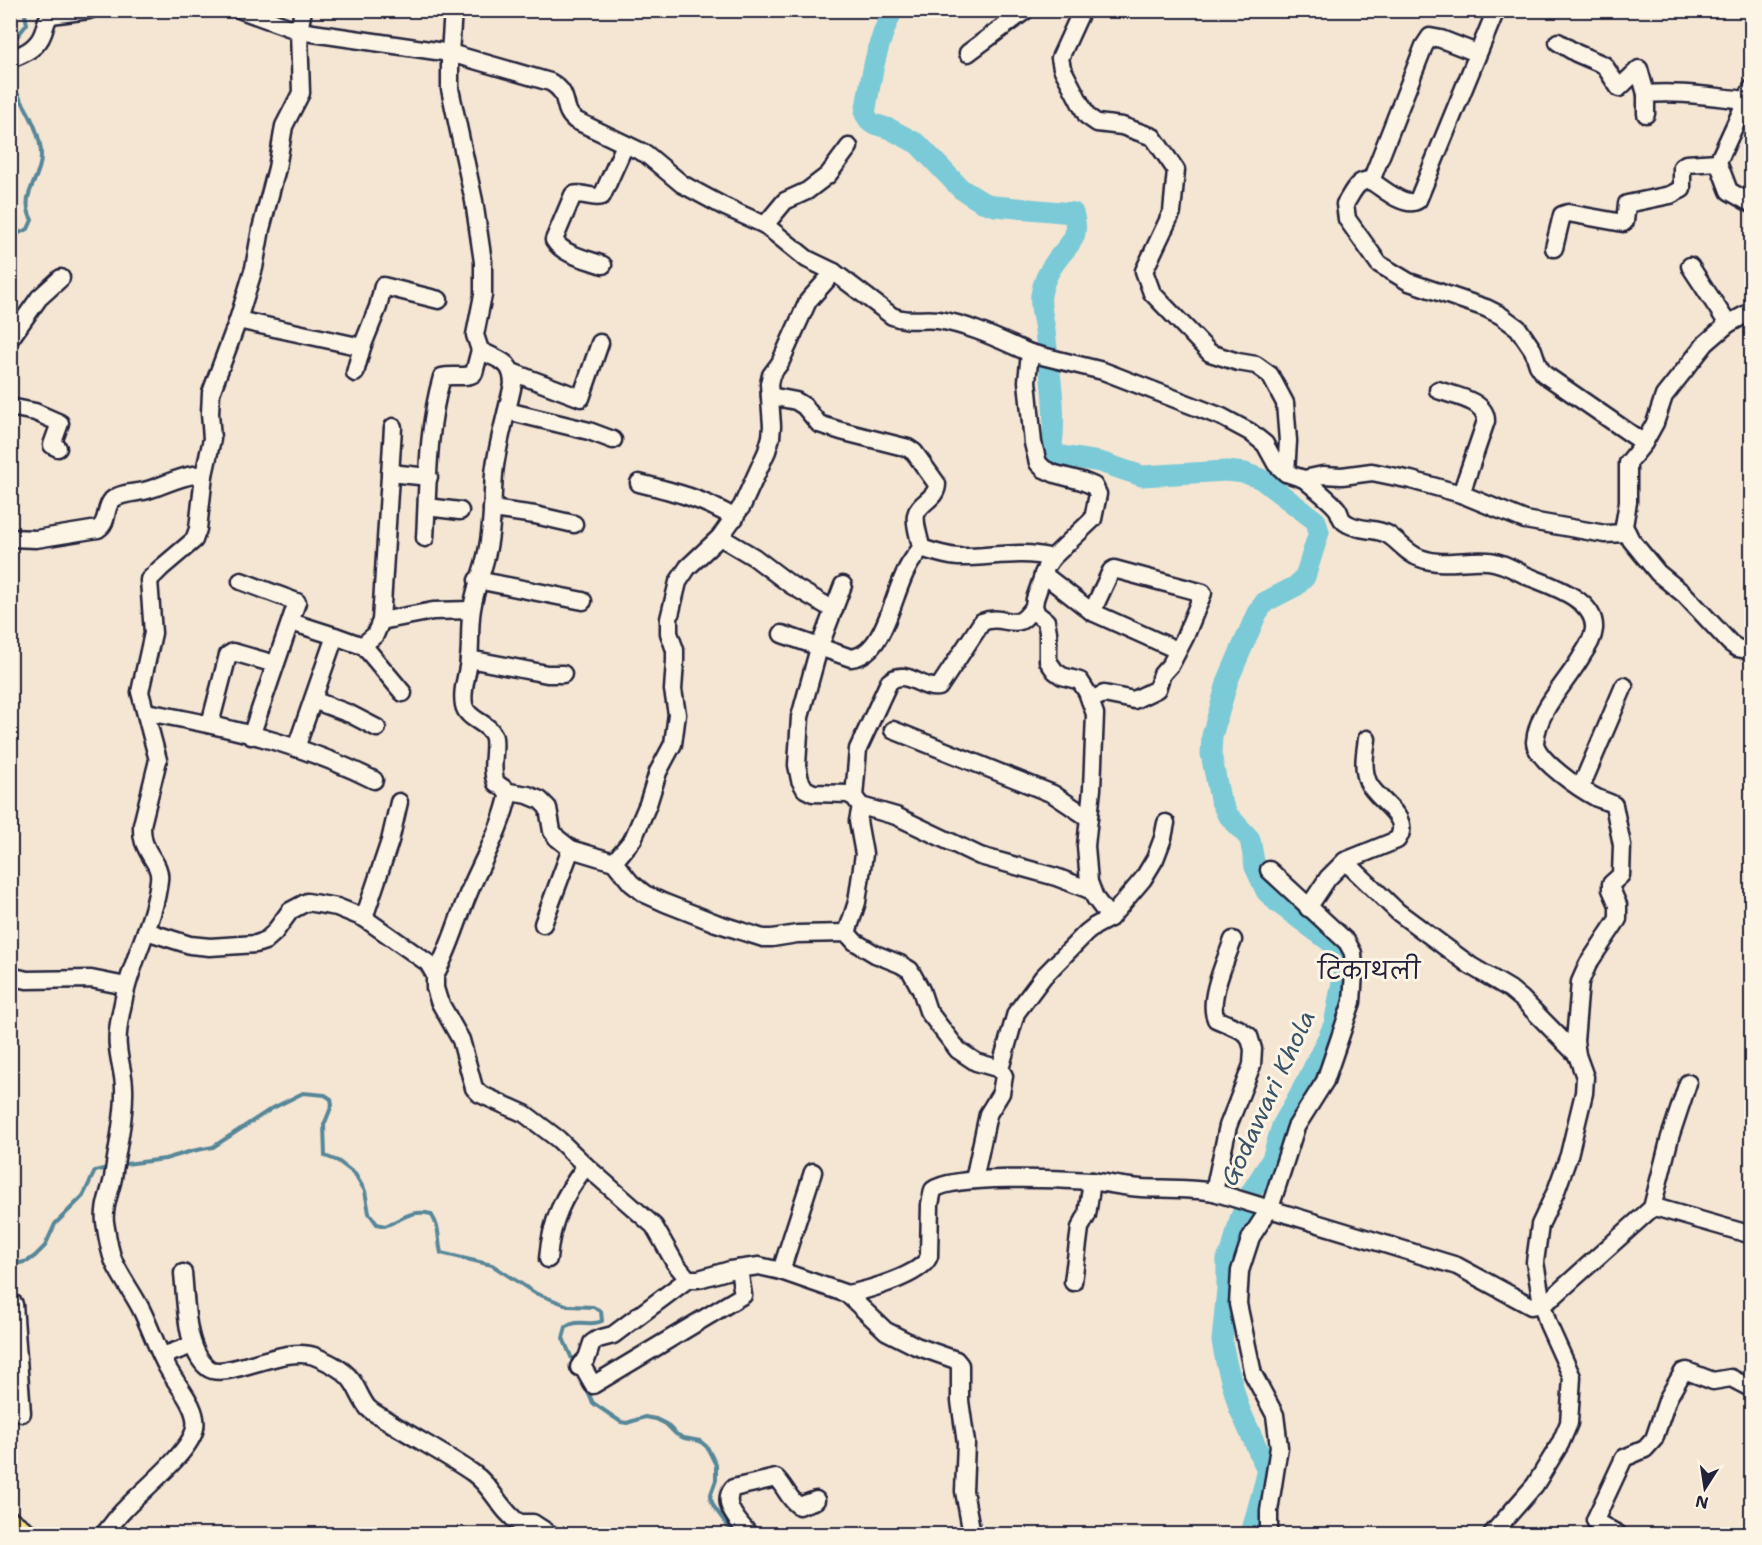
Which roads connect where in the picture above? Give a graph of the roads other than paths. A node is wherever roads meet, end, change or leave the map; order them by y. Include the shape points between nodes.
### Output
1 (88, 10) edge
2 (241, 10) edge
3 (303, 10) edge
4 (453, 10) edge
5 (1026, 10) edge
6 (1082, 10) edge
7 (1496, 10) edge
8 (299, 31) junction
9 (1558, 42) dead end
10 (450, 53) junction
11 (968, 53) dead end
12 (1477, 53) junction
13 (13, 58) dead end
14 (1646, 94) junction
15 (1749, 94) edge
16 (1646, 114) dead end
17 (626, 145) junction
18 (849, 147) dead end
19 (1718, 162) junction
20 (1371, 181) junction
21 (1752, 204) edge
22 (765, 225) junction
23 (1554, 248) dead end
24 (603, 265) dead end
25 (1690, 266) dead end
26 (834, 272) junction
27 (61, 278) dead end
28 (439, 300) dead end
29 (1752, 311) edge
30 (238, 320) junction
31 (1728, 324) junction
32 (10, 339) edge
33 (600, 343) dead end
34 (362, 346) junction
35 (480, 350) junction
36 (1031, 353) junction
37 (512, 372) junction
38 (355, 373) dead end
39 (1438, 390) dead end
40 (770, 396) junction
41 (10, 407) edge
42 (507, 411) junction
43 (393, 427) dead end
44 (613, 440) dead end
45 (1644, 443) junction
46 (58, 448) dead end
47 (390, 473) junction
48 (1286, 473) junction
49 (204, 475) junction
50 (429, 477) junction
51 (1304, 479) junction
52 (639, 483) dead end
53 (1461, 495) junction
54 (427, 507) junction
55 (492, 509) junction
56 (460, 511) dead end
57 (735, 518) junction
58 (574, 524) dead end
59 (1627, 533) junction
60 (720, 537) junction
61 (10, 538) edge
62 (425, 538) dead end
63 (921, 548) junction
64 (1052, 558) junction
65 (1043, 574) junction
66 (477, 580) junction
67 (241, 581) dead end
68 (843, 585) dead end
69 (583, 601) dead end
70 (1034, 608) junction
71 (471, 610) junction
72 (834, 610) junction
73 (1092, 612) junction
74 (381, 621) junction
75 (291, 622) junction
76 (782, 634) dead end
77 (335, 636) junction
78 (363, 645) junction
79 (819, 648) junction
80 (1177, 650) junction
81 (1752, 651) edge
82 (469, 659) junction
83 (275, 664) junction
84 (563, 674) dead end
85 (1624, 686) dead end
86 (403, 693) dead end
87 (313, 700) junction
88 (1090, 700) junction
89 (146, 712) junction
90 (210, 724) junction
91 (377, 728) dead end
92 (893, 730) dead end
93 (251, 736) junction
94 (1367, 739) dead end
95 (296, 748) junction
96 (374, 780) dead end
97 (1581, 787) junction
98 (509, 792) junction
99 (399, 802) dead end
100 (858, 802) junction
101 (1089, 818) junction
102 (1166, 824) dead end
103 (571, 849) junction
104 (1345, 861) junction
105 (614, 862) junction
106 (1269, 870) dead end
107 (1090, 890) junction
108 (1308, 908) junction
109 (364, 918) junction
110 (1110, 918) junction
111 (543, 924) dead end
112 (146, 932) junction
113 (847, 933) junction
114 (1233, 940) dead end
115 (435, 975) junction
116 (10, 976) edge
117 (126, 986) junction
118 (1577, 1054) junction
119 (1000, 1069) junction
120 (1688, 1083) dead end
121 (586, 1166) junction
122 (813, 1172) dead end
123 (974, 1180) junction
124 (1092, 1181) junction
125 (1219, 1193) junction
126 (1266, 1207) junction
127 (1652, 1208) junction
128 (1752, 1235) edge
129 (548, 1259) dead end
130 (739, 1269) junction
131 (780, 1271) junction
132 (183, 1273) dead end
133 (688, 1279) junction
134 (1073, 1282) dead end
135 (847, 1294) junction
136 (14, 1304) dead end
137 (1542, 1304) junction
138 (193, 1345) junction
139 (162, 1356) junction
140 (1752, 1389) edge
141 (22, 1413) dead end
142 (816, 1500) dead end
143 (10, 1522) edge
144 (27, 1534) edge
145 (104, 1534) edge
146 (550, 1534) edge
147 (749, 1534) edge
148 (972, 1534) edge
149 (1269, 1534) edge
150 (1492, 1534) edge
151 (1618, 1534) edge

1 - 13 street via 51,15 38,44
2 - 8 street
3 - 8 street
4 - 10 street
5 - 11 street
6 - 48 street via 1060,58 1087,116 1097,123 1122,126 1152,137 1176,170 1172,212 1144,271 1152,293 1210,353 1256,365 1270,375 1285,403
7 - 12 street
8 - 10 street
8 - 30 street via 301,93 284,126 254,268
9 - 14 street via 1604,64 1619,88 1639,69
10 - 17 street via 558,86 570,116
10 - 35 street via 454,110 482,251 483,296 475,335
12 - 20 street via 1430,37
12 - 20 street via 1418,200 1406,202
14 - 15 street
14 - 16 street
15 - 19 street
17 - 22 street via 655,160 682,184
17 - 24 street via 602,196 573,195 554,240 564,251
18 - 22 street via 828,175 785,201
19 - 21 street via 1729,191
19 - 23 street via 1686,164 1682,167 1683,188 1670,195 1627,204 1623,223 1562,215
20 - 45 street via 1360,181 1344,209 1378,264 1409,282 1500,315 1518,328 1544,374
22 - 26 street via 807,259
25 - 31 street
26 - 36 street via 881,309 902,320 954,324
26 - 40 street via 808,301 771,375
27 - 32 street via 39,298
28 - 34 street via 382,286
29 - 31 street
30 - 34 street
30 - 49 street via 211,393 212,439
31 - 45 street via 1706,343 1664,396
33 - 37 street via 581,398
34 - 38 street
35 - 37 street via 502,360
35 - 50 street via 474,373 442,377 432,421
36 - 48 street via 1103,371 1221,417 1265,444
36 - 64 street via 1027,381 1038,463 1055,474 1094,486 1098,494 1093,519
37 - 42 street
39 - 53 street via 1476,404 1486,414
40 - 57 street via 769,444
40 - 63 street via 796,401 819,424 914,452 937,484 934,495 917,512
41 - 46 street via 60,423 52,446
42 - 44 street via 589,430
42 - 55 street
43 - 47 street
45 - 59 street via 1628,463 1624,526
47 - 50 street
47 - 74 street
48 - 51 street
49 - 61 street via 195,474 113,499 105,522 98,529 36,539
49 - 89 street via 194,540 149,580 153,633 140,692
50 - 54 street
51 - 53 street via 1372,472
51 - 97 street via 1338,510 1345,523 1387,534 1418,558 1501,564 1557,586 1589,610 1592,638 1553,697 1535,742 1546,761
52 - 57 street via 688,495
53 - 59 street via 1536,523 1605,534
54 - 56 street
54 - 62 street
55 - 58 street
55 - 66 street via 487,553
57 - 60 street
59 - 81 street via 1658,573 1685,595 1730,643
60 - 72 street
60 - 105 street via 678,582 669,619 675,650 673,690 677,714 672,744 633,839
63 - 64 street via 958,557 1029,554
63 - 79 street via 867,652 850,658
64 - 65 street
65 - 70 street
65 - 73 street
66 - 69 street
66 - 71 street
67 - 75 street via 297,602
68 - 72 street
70 - 88 street via 1046,621 1048,660 1060,675 1080,681
70 - 100 street via 1017,622 982,622 939,687 895,676 858,749
71 - 74 street via 433,611
71 - 82 street
72 - 79 street
73 - 80 street
73 - 80 street via 1114,569 1201,591 1203,596
74 - 78 street via 375,635
75 - 77 street
75 - 83 street
76 - 79 street
77 - 78 street
77 - 87 street
78 - 86 street
79 - 100 street via 800,717 800,780 813,794 848,794
80 - 88 street via 1157,689 1134,700 1104,694
82 - 84 street
82 - 98 street via 463,688 464,708 493,734 494,779
83 - 90 street via 233,652 228,655
83 - 93 street
85 - 97 street
87 - 91 street
87 - 95 street
88 - 101 street via 1095,734
89 - 90 street
89 - 112 street via 158,760 142,835 160,873
90 - 93 street
92 - 101 street via 1053,794
93 - 95 street
94 - 104 street via 1364,768 1368,782 1397,815 1401,834 1397,840
95 - 96 street
97 - 118 street via 1614,805 1622,867 1621,875 1611,884 1618,919 1580,982
98 - 103 street via 540,800 548,808 552,831
98 - 115 street via 499,830
99 - 109 street
100 - 107 street via 980,856
100 - 113 street via 864,854 857,902
101 - 107 street via 1086,846
102 - 110 street via 1143,879
103 - 105 street
103 - 111 street
104 - 108 street
104 - 118 street via 1398,912 1516,994
105 - 113 street via 645,894 748,933 772,938
106 - 108 street
107 - 110 street
108 - 126 street via 1347,942 1353,953 1352,1002 1325,1081 1296,1127
109 - 112 street via 337,907 307,902 291,911 265,941 256,944 190,945
109 - 115 street via 428,963
110 - 119 street via 1086,933 1042,977 1016,1013
112 - 117 street
113 - 119 street via 875,954 910,970 928,1011 958,1050 976,1062
114 - 125 street via 1212,1012 1216,1019 1249,1036 1253,1049 1252,1065 1228,1126
115 - 121 street via 437,994 460,1040 474,1088 539,1123
116 - 117 street via 27,980 91,979
117 - 139 street via 118,1047 124,1088 122,1112 105,1219 113,1260
118 - 137 street via 1585,1077 1578,1121 1566,1164 1540,1225 1535,1262
119 - 123 street via 1004,1076 1002,1093 988,1114
120 - 127 street
121 - 129 street via 563,1199 553,1226
121 - 133 street via 654,1226
122 - 131 street
123 - 124 street
123 - 135 street via 933,1190 926,1263 909,1274
124 - 125 street
124 - 134 street via 1087,1215 1080,1228
125 - 126 street
126 - 137 street via 1457,1266 1522,1302
126 - 149 street via 1240,1271 1238,1304 1252,1374 1275,1415 1278,1436
127 - 128 street
127 - 137 street
130 - 131 street via 759,1266
130 - 133 street
130 - 133 street via 743,1295 593,1385 580,1365 592,1343 613,1335
131 - 135 street
132 - 138 street
135 - 148 street via 886,1331 949,1356 960,1365 966,1443 964,1491
136 - 141 street
137 - 150 street via 1572,1377 1569,1423 1534,1485
138 - 139 street
138 - 146 street via 212,1371 223,1372 300,1353 338,1368 348,1375 369,1409 474,1474 519,1523 533,1522
139 - 145 street via 190,1402 195,1427 185,1446
140 - 151 street via 1731,1378 1713,1381 1683,1372 1668,1398 1654,1439 1645,1449 1624,1458 1595,1520
142 - 147 street via 799,1506 776,1478 733,1488 729,1507
143 - 144 main road

